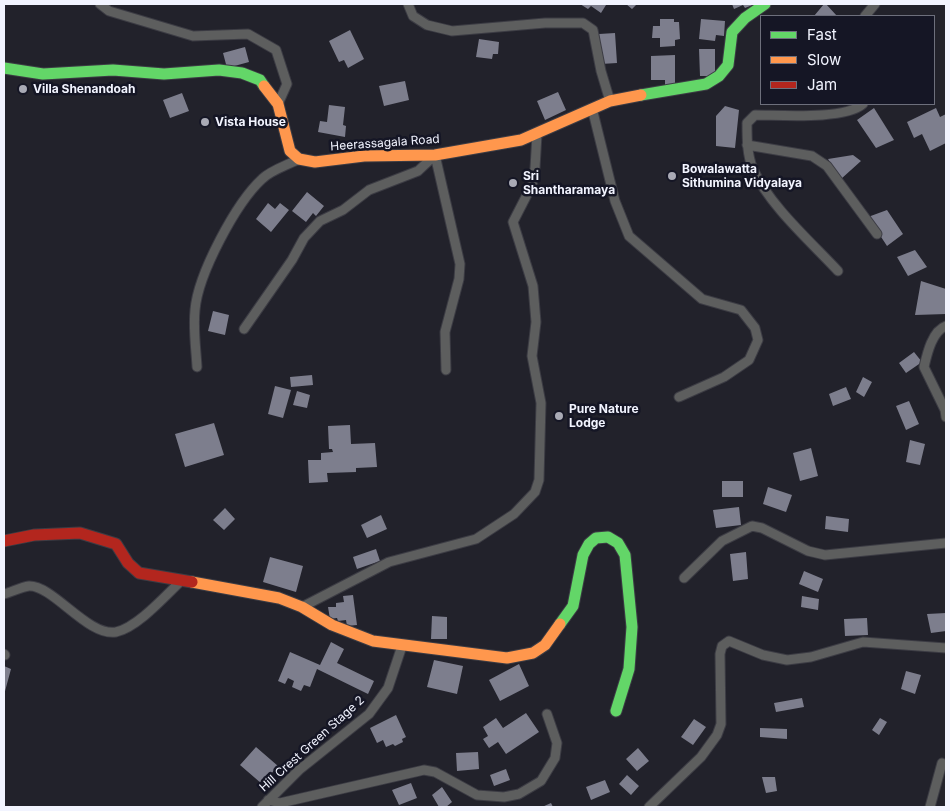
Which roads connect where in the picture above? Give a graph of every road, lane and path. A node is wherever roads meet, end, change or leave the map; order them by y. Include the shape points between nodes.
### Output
1 (100, 4) edge
2 (408, 4) edge
3 (765, 4) edge
4 (875, 4) edge
5 (866, 15) edge
6 (4, 68) edge
7 (610, 101) junction
8 (278, 104) junction
9 (862, 105) edge
10 (592, 108) junction
11 (538, 134) junction
12 (747, 145) junction
13 (435, 155) junction
14 (299, 159) junction
15 (877, 234) dead end
16 (838, 271) dead end
17 (946, 326) edge
18 (244, 329) dead end
19 (197, 367) dead end
20 (446, 370) dead end
21 (679, 397) dead end
22 (946, 417) edge
23 (4, 541) edge
24 (946, 543) edge
25 (684, 578) dead end
26 (182, 580) junction
27 (4, 594) edge
28 (302, 607) junction
29 (402, 646) junction
30 (946, 648) edge
31 (616, 711) dead end
32 (547, 714) dead end
33 (942, 763) dead end
34 (265, 803) edge
35 (649, 807) edge
36 (930, 807) edge

1 - 8 street via 109,11 193,36 248,34 276,50 287,84
2 - 7 street via 413,16 427,25 452,31 583,23 593,30
3 - 7 street, Heerassagala Road via 732,32 728,65 719,76 706,84
4 - 5 street
6 - 8 street via 43,74 113,70 164,74 219,70 242,73 260,80
7 - 10 street, Heerassagala Road
8 - 14 street via 290,151
9 - 12 street via 834,115 756,115 747,123
10 - 11 street, Heerassagala Road
10 - 21 street via 615,202 629,236 702,299 741,310 755,328 758,340 749,360 724,377
11 - 13 street, Heerassagala Road
11 - 28 street via 532,185 513,222 533,286 536,322 532,356 541,403 539,480 535,492 514,514 476,539 389,562
12 - 15 street via 812,156 827,166
12 - 16 street via 753,168 767,195
13 - 14 street, Heerassagala Road via 364,156 315,162
13 - 18 street via 418,171 369,190 343,210 320,221 304,238
13 - 20 street via 460,264 460,279 445,332
14 - 19 street via 263,178 243,202 217,244 198,292 195,311
17 - 22 street via 930,345 924,367
23 - 26 street via 34,535 80,533 96,536 116,544 139,573
24 - 25 street via 825,555 808,551 752,526 722,541
26 - 27 street via 137,622 117,632 94,627 42,590 30,586
26 - 28 street via 279,598
28 - 29 street via 332,626 373,641
29 - 31 street via 507,658 532,654 545,645 574,606 583,554 589,544 596,538 608,537 618,543 625,555 632,626 629,669
29 - 34 street, Hill Crest Green Stage 2 via 388,688 369,714 299,770
30 - 35 street via 863,642 811,657 787,660 729,642 722,646 720,654 721,724 717,736
32 - 34 street via 557,743 554,758 541,781 519,794 504,797 477,795 424,770 280,803
33 - 36 street

